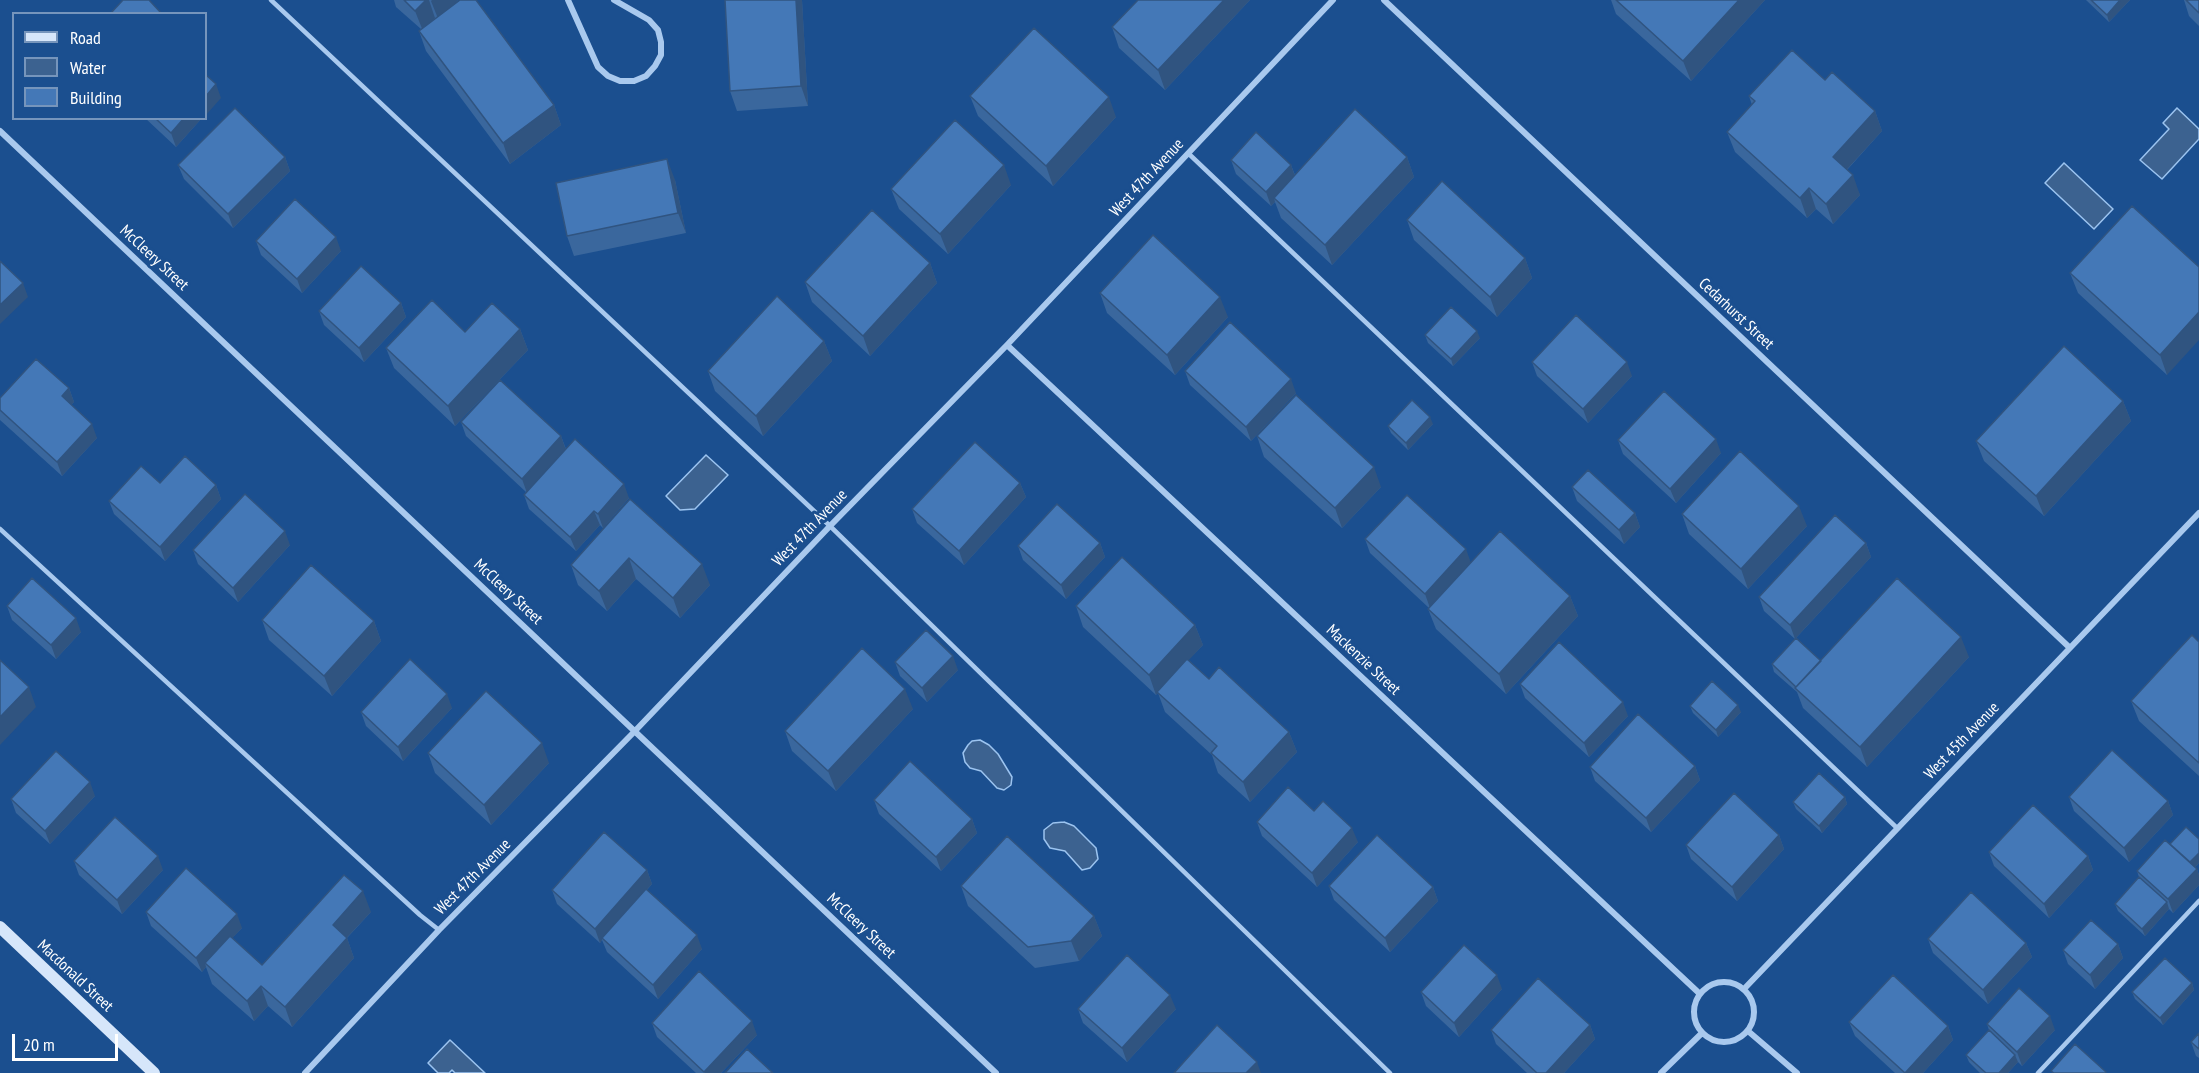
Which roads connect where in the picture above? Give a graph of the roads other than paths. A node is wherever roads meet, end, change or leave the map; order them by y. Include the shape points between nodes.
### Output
1 (271, 0) edge
2 (568, 0) edge
3 (614, 0) edge
4 (1333, 0) edge
5 (1384, 0) edge
6 (0, 131) edge
7 (1189, 154) junction
8 (1007, 345) junction
9 (2199, 513) edge
10 (830, 526) junction
11 (0, 529) edge
12 (2070, 648) junction
13 (636, 731) junction
14 (1897, 828) junction
15 (2199, 901) edge
16 (0, 927) edge
17 (439, 930) junction
18 (1744, 989) junction
19 (1700, 994) junction
20 (1748, 1031) junction
21 (1702, 1033) junction
22 (154, 1073) edge
23 (305, 1073) edge
24 (996, 1073) edge
25 (1390, 1073) edge
26 (1661, 1073) edge
27 (1797, 1073) edge
28 (2038, 1073) edge

1 - 10 lane
2 - 3 street via 598,67 620,81 634,81 655,66 661,55 661,42 658,30 649,20
4 - 7 street, West 47th Avenue
5 - 12 street, Cedarhurst Street
6 - 13 street, McCleery Street
7 - 8 street, West 47th Avenue
7 - 14 lane
8 - 10 street, West 47th Avenue
8 - 19 street, Mackenzie Street
9 - 12 street, West 45th Avenue
10 - 13 street, West 47th Avenue
10 - 25 lane
11 - 17 lane
12 - 14 street, West 45th Avenue
13 - 17 street, West 47th Avenue
13 - 24 street, McCleery Street
14 - 18 street, West 45th Avenue
15 - 28 lane
16 - 22 street, Macdonald Street
17 - 23 street, West 47th Avenue
18 - 19 street via 1721,982
18 - 20 street via 1755,1009
19 - 21 street via 1694,1013
20 - 21 street via 1726,1042
20 - 27 street
21 - 26 street

